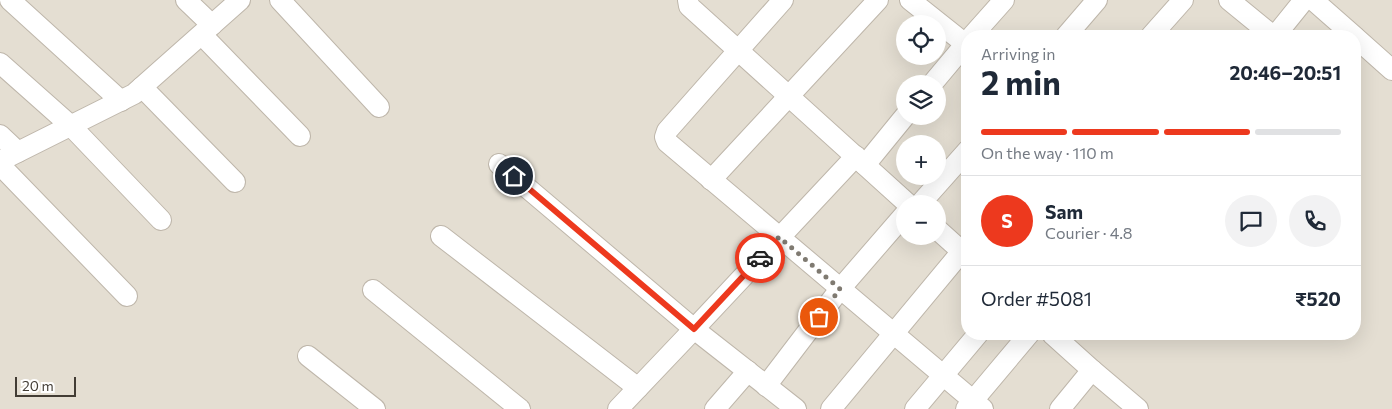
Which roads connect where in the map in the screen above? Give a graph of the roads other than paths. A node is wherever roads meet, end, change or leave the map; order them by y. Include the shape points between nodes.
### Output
1 (10, 0) edge
2 (186, 0) edge
3 (240, 0) edge
4 (280, 0) edge
5 (688, 0) edge
6 (783, 0) edge
7 (878, 0) edge
8 (910, 0) edge
9 (1004, 0) edge
10 (1096, 0) edge
11 (1183, 0) edge
12 (1230, 0) edge
13 (1304, 0) edge
14 (1312, 0) edge
15 (207, 30) junction
16 (978, 30) edge
17 (1071, 30) edge
18 (1156, 30) edge
19 (1267, 30) edge
20 (1279, 30) edge
21 (1343, 30) edge
22 (961, 37) edge
23 (1361, 47) edge
24 (738, 49) junction
25 (961, 50) edge
26 (0, 62) edge
27 (1392, 70) edge
28 (940, 75) edge
29 (142, 87) junction
30 (790, 96) junction
31 (121, 101) junction
32 (379, 107) dead end
33 (897, 125) edge
34 (71, 126) junction
35 (0, 135) edge
36 (300, 136) dead end
37 (18, 152) junction
38 (961, 158) edge
39 (861, 160) junction
40 (0, 163) edge
41 (499, 164) dead end
42 (711, 180) junction
43 (235, 182) dead end
44 (898, 195) edge
45 (928, 195) edge
46 (161, 220) dead end
47 (896, 224) edge
48 (441, 236) dead end
49 (946, 236) edge
50 (779, 237) junction
51 (961, 248) edge
52 (961, 256) edge
53 (840, 289) junction
54 (373, 290) dead end
55 (126, 296) dead end
56 (694, 329) junction
57 (894, 334) junction
58 (973, 340) edge
59 (1024, 340) edge
60 (1059, 340) edge
61 (308, 356) dead end
62 (1092, 370) junction
63 (748, 372) junction
64 (944, 376) junction
65 (766, 386) junction
66 (638, 388) junction
67 (974, 406) edge
68 (369, 407) edge
69 (520, 409) edge
70 (618, 409) edge
71 (715, 409) edge
72 (796, 409) edge
73 (831, 409) edge
74 (915, 409) edge
75 (1060, 409) edge
76 (1138, 409) edge

1 - 31 street
2 - 15 street
3 - 15 street
4 - 32 street
5 - 24 street via 689,6
6 - 24 street
7 - 30 street
8 - 22 street
9 - 16 street
10 - 17 street
11 - 18 street
12 - 19 street
13 - 20 street
14 - 21 street
15 - 29 street
15 - 36 street
23 - 27 street
24 - 30 street
24 - 42 street via 665,137 669,146
25 - 28 street
26 - 34 street
29 - 31 street
29 - 43 street
30 - 39 street
30 - 42 street
31 - 34 street
33 - 39 street
34 - 37 street
34 - 46 street
35 - 37 street
37 - 40 street
38 - 45 street
39 - 44 street
39 - 50 street
40 - 55 street
41 - 56 street
42 - 50 street
47 - 53 street
48 - 66 street
49 - 51 street
50 - 53 street
50 - 56 street
52 - 57 street
53 - 57 street
53 - 65 street
54 - 69 street
56 - 63 street
56 - 66 street
57 - 64 street
57 - 73 street
58 - 64 street
59 - 67 street
60 - 62 street
61 - 68 street
62 - 75 street
62 - 76 street
63 - 65 street
63 - 71 street
64 - 67 street
64 - 74 street
65 - 72 street
66 - 70 street

